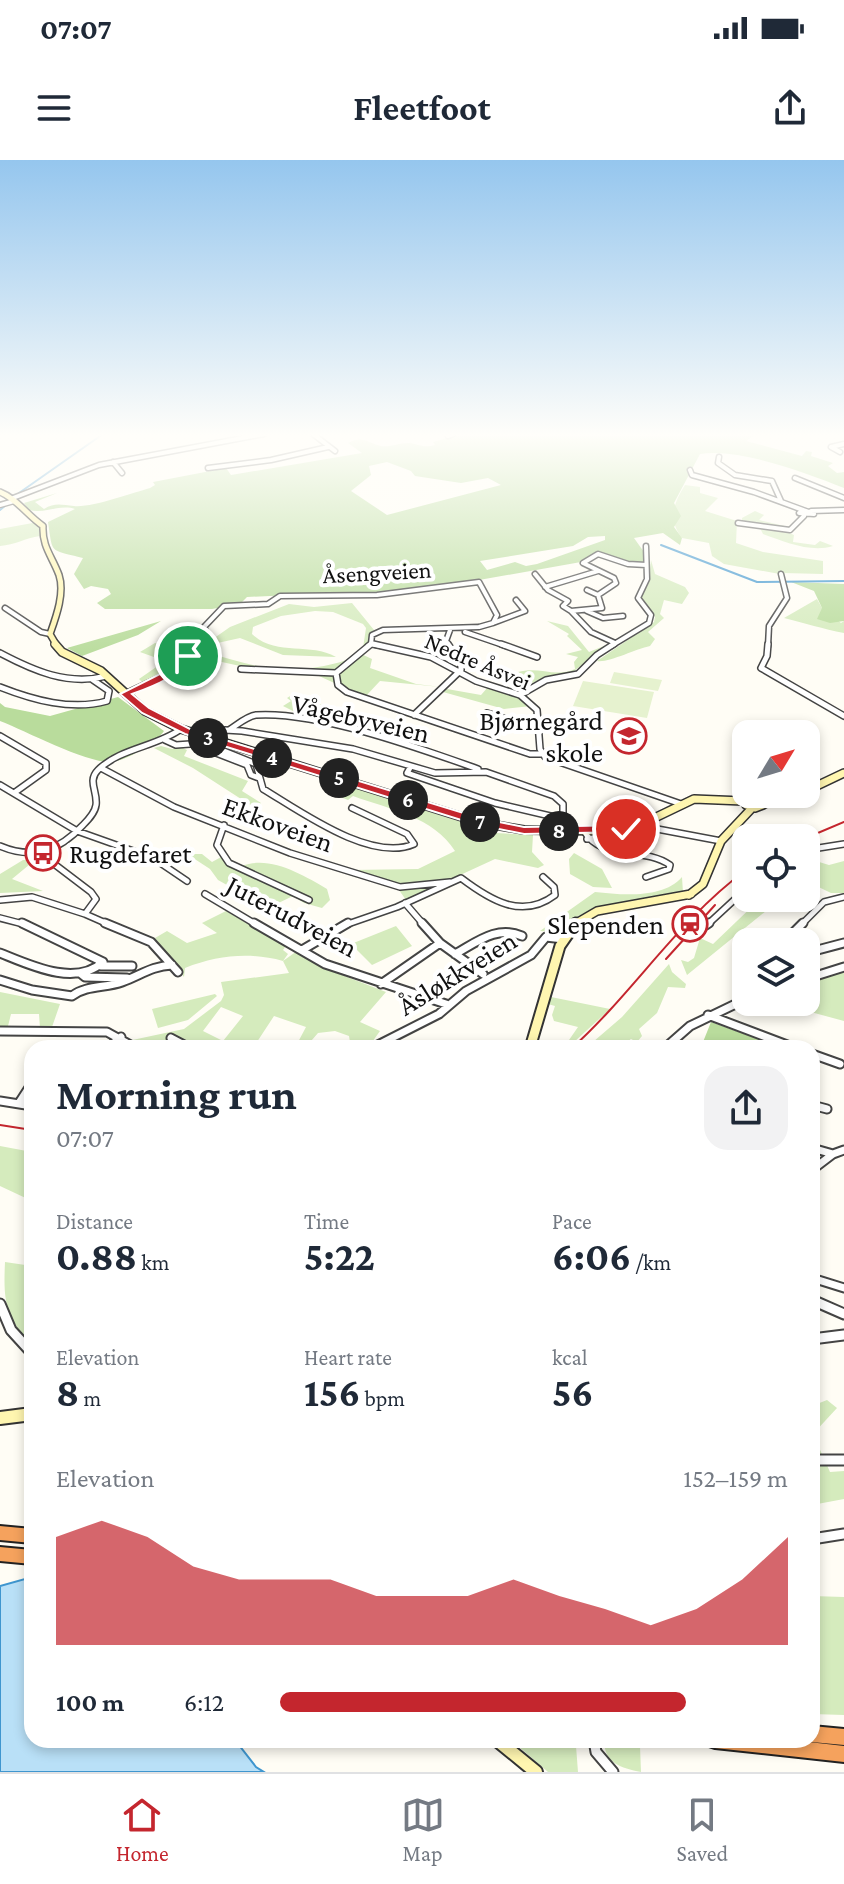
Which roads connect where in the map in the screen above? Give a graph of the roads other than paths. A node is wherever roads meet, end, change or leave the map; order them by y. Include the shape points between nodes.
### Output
1 (21, 509) edge
2 (797, 509) edge
3 (844, 510) edge
4 (804, 513) junction
5 (738, 523) dead end
6 (646, 546) dead end
7 (646, 565) junction
8 (598, 571) junction
9 (535, 574) dead end
10 (781, 574) dead end
11 (479, 582) joint
12 (545, 587) junction
13 (587, 590) dead end
14 (598, 595) junction
15 (516, 600) dead end
16 (5, 608) dead end
17 (571, 611) junction
18 (587, 611) junction
19 (623, 616) dead end
20 (493, 623) junction
21 (448, 629) junction
22 (50, 634) junction
23 (615, 643) junction
24 (371, 644) junction
25 (0, 653) edge
26 (537, 657) dead end
27 (241, 669) dead end
28 (459, 672) junction
29 (336, 673) junction
30 (107, 676) junction
31 (93, 680) junction
32 (0, 687) edge
33 (125, 694) junction
34 (520, 695) junction
35 (487, 713) dead end
36 (414, 715) junction
37 (844, 716) edge
38 (181, 729) junction
39 (539, 729) junction
40 (229, 730) junction
41 (0, 736) edge
42 (212, 739) junction
43 (165, 740) junction
44 (198, 746) dead end
45 (541, 754) junction
46 (411, 766) junction
47 (101, 768) junction
48 (486, 772) junction
49 (844, 773) edge
50 (259, 778) junction
51 (820, 784) edge
52 (0, 785) edge
53 (14, 793) junction
54 (732, 800) edge
55 (681, 804) junction
56 (352, 808) dead end
57 (752, 808) edge
58 (224, 825) junction
59 (77, 831) junction
60 (585, 835) junction
61 (721, 841) junction
62 (844, 844) edge
63 (0, 846) edge
64 (820, 848) edge
65 (41, 854) junction
66 (543, 877) dead end
67 (646, 877) dead end
68 (187, 881) dead end
69 (450, 882) junction
70 (205, 894) dead end
71 (0, 897) edge
72 (844, 897) edge
73 (309, 900) dead end
74 (732, 902) edge
75 (405, 903) junction
76 (85, 914) junction
77 (0, 918) edge
78 (706, 925) dead end
79 (798, 928) edge
80 (522, 936) dead end
81 (563, 939) junction
82 (440, 943) junction
83 (844, 943) edge
84 (820, 949) edge
85 (302, 950) junction
86 (0, 953) edge
87 (455, 954) junction
88 (172, 965) junction
89 (101, 966) junction
90 (132, 966) dead end
91 (844, 967) edge
92 (178, 972) dead end
93 (80, 973) junction
94 (483, 974) dead end
95 (820, 975) edge
96 (131, 978) junction
97 (0, 983) edge
98 (381, 984) junction
99 (449, 1005) junction
100 (732, 1005) edge
101 (708, 1015) junction
102 (0, 1031) edge
103 (121, 1037) junction
104 (171, 1038) dead end
105 (117, 1040) edge
106 (125, 1040) edge
107 (175, 1040) edge
108 (388, 1040) edge
109 (532, 1040) edge
110 (676, 1040) edge
111 (772, 1040) edge
112 (820, 1057) edge
113 (840, 1064) dead end
114 (24, 1095) edge
115 (0, 1101) edge
116 (19, 1103) junction
117 (24, 1104) edge
118 (820, 1107) edge
119 (827, 1109) dead end
120 (820, 1150) edge
121 (844, 1150) edge
122 (833, 1154) junction
123 (820, 1164) edge
124 (820, 1280) edge
125 (844, 1288) edge
126 (0, 1304) edge
127 (820, 1304) edge
128 (844, 1314) edge
129 (844, 1335) edge
130 (820, 1338) edge
131 (24, 1344) edge
132 (24, 1417) edge
133 (0, 1420) edge
134 (820, 1460) edge
135 (844, 1460) edge
136 (0, 1533) edge
137 (844, 1534) edge
138 (24, 1535) edge
139 (820, 1538) edge
140 (0, 1554) edge
141 (24, 1556) edge
142 (820, 1735) edge
143 (844, 1737) edge
144 (507, 1748) edge
145 (597, 1748) edge
146 (789, 1748) edge
147 (844, 1754) edge
148 (536, 1772) edge
149 (613, 1772) edge

1 - 22 main road via 42,524 42,543 60,574
2 - 4 street
3 - 4 street
4 - 5 street via 790,530
6 - 7 street
7 - 8 street via 598,554 583,563
7 - 23 street via 647,579 638,598 651,620
8 - 12 street
8 - 14 street via 616,581
9 - 12 street
10 - 37 street via 787,598 769,626 761,668
11 - 20 street, Nedre Åsvei via 497,615
11 - 33 street, Åsengveien via 377,595 278,597 268,604 222,608 178,669
12 - 17 street via 568,601 563,606
13 - 14 street
14 - 18 street via 603,607
15 - 20 street via 525,611
16 - 22 street
17 - 18 street
17 - 23 street via 591,632
18 - 19 street via 603,618
20 - 21 street, Nedre Åsvei
21 - 24 street, Nedre Åsvei via 386,628 372,635
21 - 26 street
21 - 28 street via 446,641 461,664
22 - 30 main road via 62,652
23 - 34 street via 578,674 546,680
24 - 28 street, Nedre Åsvei via 425,655
24 - 29 street
25 - 31 street via 35,671
27 - 29 street
28 - 34 street, Nedre Åsvei
28 - 36 street
29 - 36 street via 338,685 347,692
30 - 31 street
30 - 33 main road
31 - 32 street via 109,691 107,701 75,704
33 - 38 main road
34 - 39 street, Nedre Åsvei via 537,710
35 - 39 street, Nedre Åsvei
36 - 45 street
38 - 42 main road
38 - 43 street
39 - 45 street, Nedre Åsvei
40 - 42 street, Vågebyveien
40 - 46 street via 353,749
40 - 48 street, Vågebyveien via 252,715 325,725
41 - 53 street via 46,763 42,775
42 - 60 main road via 490,825
43 - 47 street
43 - 50 street via 176,745 204,743 252,762 259,767
44 - 50 street via 247,765
45 - 55 street
46 - 48 street via 435,773
46 - 48 street, Vågebyveien via 407,773 412,776 563,819 563,804 554,796
47 - 58 street, Ekkoveien via 174,807
47 - 59 street via 93,778 95,808
49 - 51 main road
50 - 56 street via 263,789 369,847 400,851 414,844 406,833
52 - 53 street
53 - 59 street
54 - 55 main road via 700,798
55 - 60 main road via 633,827
57 - 61 main road
58 - 69 street, Ekkoveien via 290,853 394,885
58 - 73 street via 217,845 226,860
59 - 65 street
59 - 68 street, Juterudveien via 153,858
60 - 61 street via 652,828
60 - 67 street via 604,848 660,857 670,865
61 - 81 main road via 703,884 691,894 584,915
62 - 64 street
63 - 65 street via 26,856
65 - 76 street via 94,895 96,902
66 - 69 street via 555,895 532,907 492,900 461,878
69 - 75 street
70 - 85 street, Juterudveien
71 - 76 street via 41,899
72 - 79 street via 824,902
74 - 78 street
75 - 82 street
75 - 85 street via 349,922
76 - 88 street via 151,942
77 - 89 street via 45,931 70,949 101,959
80 - 87 street via 509,929 499,931
81 - 99 street, Åsløkkveien via 546,937 531,955
81 - 109 main road
82 - 87 street
82 - 98 street
83 - 84 street
85 - 98 street, Juterudveien
86 - 93 street via 40,969
87 - 94 street
88 - 92 street
88 - 96 street via 151,966
89 - 90 street
89 - 93 street
91 - 95 street
93 - 96 street
96 - 97 street via 72,996
98 - 99 street, Juterudveien
99 - 108 street, Åsløkkveien
100 - 101 street
101 - 110 street
101 - 111 street
102 - 103 street via 99,1031
103 - 105 street
103 - 106 street
104 - 107 street
112 - 113 street
114 - 116 street
115 - 116 street
116 - 117 street
118 - 119 street
120 - 122 street
121 - 122 street
122 - 123 street
124 - 125 street
126 - 131 street
127 - 128 street
129 - 130 street
132 - 133 main road
134 - 135 street
136 - 138 highway
137 - 139 street
140 - 141 highway
142 - 143 highway
144 - 148 main road
145 - 149 street
146 - 147 highway

